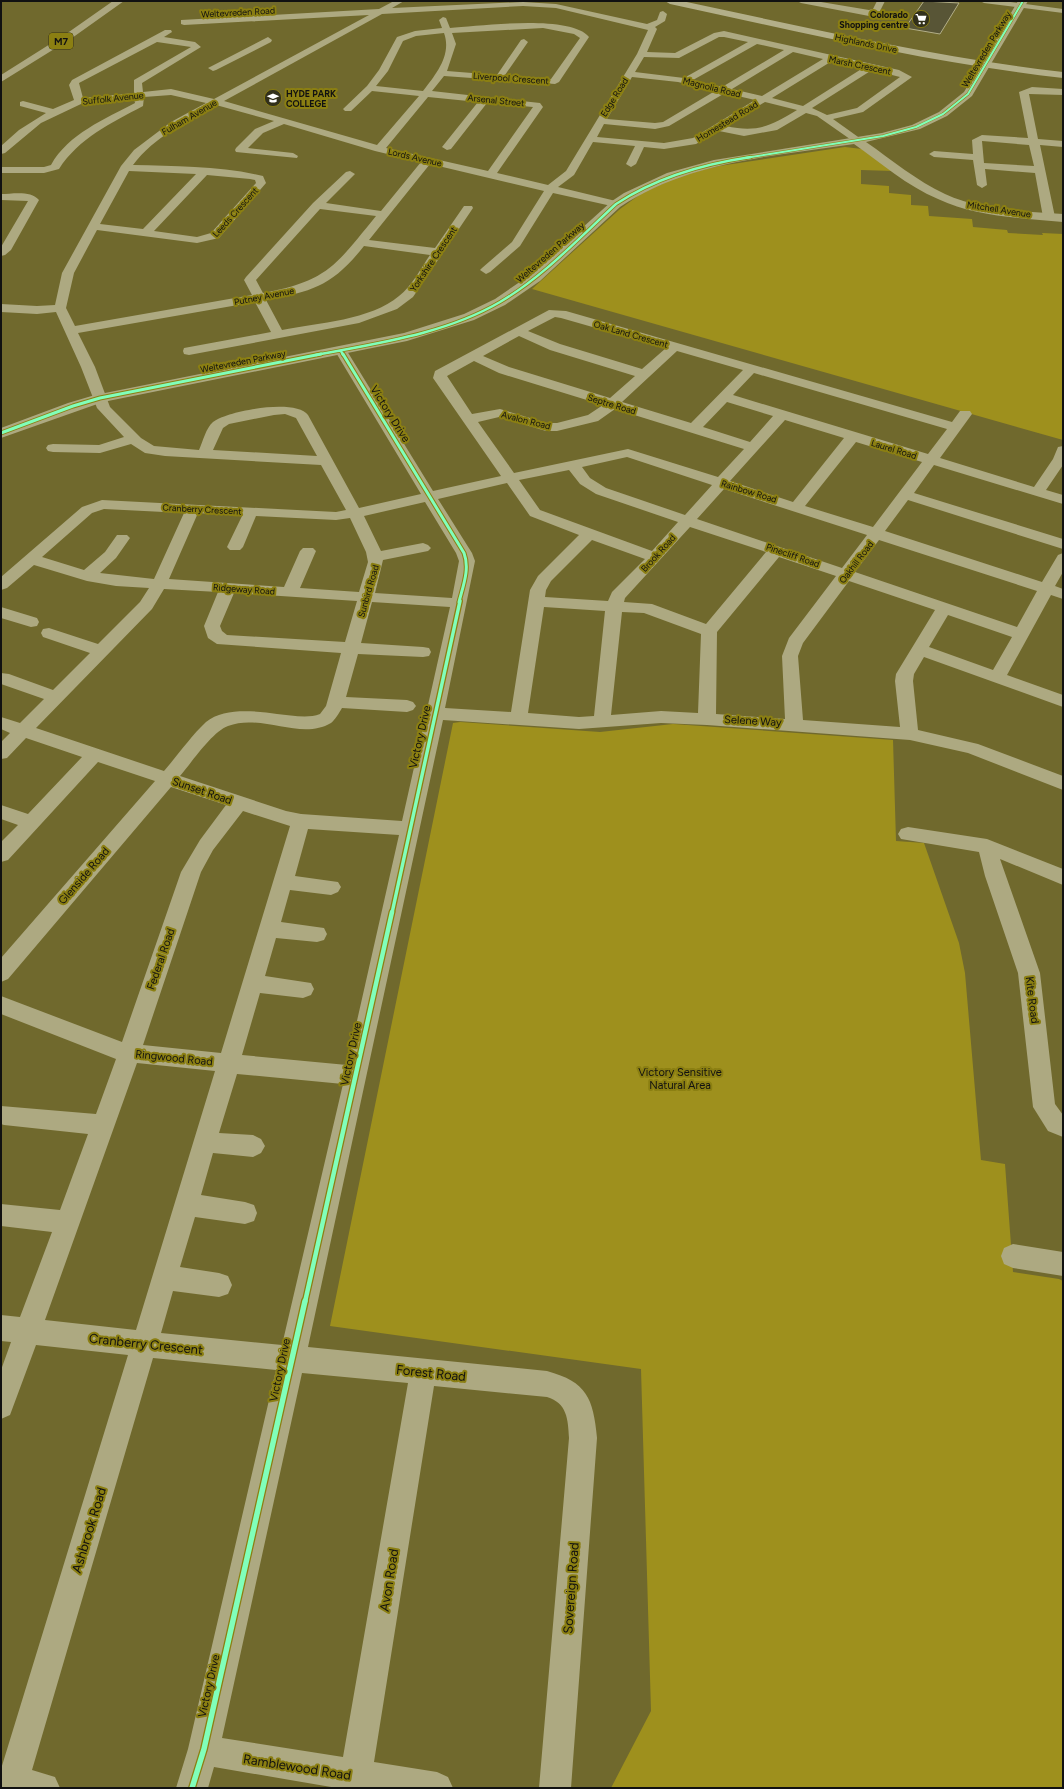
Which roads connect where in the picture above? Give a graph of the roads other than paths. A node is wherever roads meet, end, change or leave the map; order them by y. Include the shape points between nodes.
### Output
1 (119, 1) edge
2 (400, 1) edge
3 (462, 1) edge
4 (670, 1) edge
5 (801, 1) edge
6 (882, 1) edge
7 (984, 1) edge
8 (1022, 3) edge
9 (452, 9) junction
10 (441, 10) junction
11 (1063, 11) edge
12 (202, 13) dead end
13 (378, 13) junction
14 (663, 14) dead end
15 (266, 16) junction
16 (182, 24) junction
17 (648, 27) junction
18 (448, 30) junction
19 (157, 38) junction
20 (268, 40) dead end
21 (756, 41) junction
22 (524, 42) dead end
23 (240, 44) dead end
24 (253, 47) junction
25 (792, 49) junction
26 (192, 51) junction
27 (206, 53) dead end
28 (641, 54) junction
29 (219, 56) dead end
30 (232, 58) junction
31 (830, 58) junction
32 (984, 65) junction
33 (870, 67) junction
34 (213, 68) dead end
35 (442, 72) junction
36 (629, 74) junction
37 (1063, 75) edge
38 (499, 78) junction
39 (1, 79) edge
40 (686, 80) junction
41 (370, 88) junction
42 (724, 90) junction
43 (1063, 92) edge
44 (428, 93) junction
45 (138, 95) junction
46 (485, 99) junction
47 (764, 99) junction
48 (79, 101) junction
49 (215, 102) junction
50 (23, 104) dead end
51 (348, 109) dead end
52 (805, 109) junction
53 (54, 112) junction
54 (825, 118) junction
55 (282, 121) junction
56 (600, 121) junction
57 (719, 128) junction
58 (8, 130) dead end
59 (22, 132) junction
60 (589, 140) junction
61 (857, 141) junction
62 (1034, 142) junction
63 (641, 144) junction
64 (1063, 144) edge
65 (447, 147) dead end
66 (379, 149) junction
67 (1, 151) edge
68 (934, 154) dead end
69 (293, 156) dead end
70 (428, 160) junction
71 (978, 162) junction
72 (631, 164) dead end
73 (125, 168) junction
74 (1, 170) edge
75 (1040, 170) junction
76 (204, 172) junction
77 (350, 174) dead end
78 (491, 174) junction
79 (982, 185) dead end
80 (551, 188) junction
81 (1, 197) edge
82 (616, 204) junction
83 (317, 205) junction
84 (468, 208) dead end
85 (382, 214) junction
86 (1049, 217) junction
87 (1063, 218) edge
88 (93, 226) junction
89 (146, 233) junction
90 (361, 242) junction
91 (437, 252) junction
92 (1, 253) edge
93 (486, 270) dead end
94 (259, 297) junction
95 (1, 308) edge
96 (60, 308) junction
97 (70, 331) junction
98 (517, 331) junction
99 (278, 333) junction
100 (675, 346) junction
101 (189, 351) dead end
102 (341, 351) junction
103 (473, 356) junction
104 (752, 368) junction
105 (644, 374) junction
106 (724, 397) junction
107 (100, 398) junction
108 (612, 404) junction
109 (965, 414) dead end
110 (782, 415) junction
111 (470, 419) junction
112 (954, 427) junction
113 (693, 429) junction
114 (1, 433) edge
115 (853, 436) junction
116 (133, 439) junction
117 (753, 447) junction
118 (52, 448) dead end
119 (204, 454) junction
120 (1062, 455) edge
121 (930, 460) junction
122 (327, 462) junction
123 (573, 465) junction
124 (510, 478) junction
125 (720, 482) junction
126 (1038, 492) junction
127 (906, 494) junction
128 (430, 497) junction
129 (1063, 500) edge
130 (797, 506) junction
131 (193, 509) junction
132 (251, 512) junction
133 (355, 514) junction
134 (688, 520) junction
135 (877, 533) junction
136 (589, 534) junction
137 (122, 538) dead end
138 (1063, 544) edge
139 (235, 547) dead end
140 (423, 548) dead end
141 (776, 550) junction
142 (308, 551) dead end
143 (655, 557) junction
144 (32, 558) junction
145 (376, 558) junction
146 (1063, 558) edge
147 (847, 574) junction
148 (87, 576) junction
149 (159, 584) junction
150 (1, 585) edge
151 (228, 588) junction
152 (1047, 588) junction
153 (290, 592) junction
154 (1063, 594) edge
155 (367, 597) junction
156 (537, 602) junction
157 (459, 603) junction
158 (614, 607) junction
159 (944, 608) junction
160 (1, 612) edge
161 (31, 622) dead end
162 (709, 631) junction
163 (49, 633) dead end
164 (1021, 634) junction
165 (351, 649) junction
166 (919, 649) junction
167 (102, 651) junction
168 (423, 652) dead end
169 (2, 678) dead end
170 (997, 678) junction
171 (56, 697) junction
172 (1063, 701) edge
173 (336, 702) junction
174 (407, 706) dead end
175 (435, 713) junction
176 (519, 718) junction
177 (707, 718) junction
178 (604, 721) junction
179 (1, 723) edge
180 (794, 724) junction
181 (23, 730) junction
182 (910, 734) junction
183 (1, 753) edge
184 (94, 755) junction
185 (167, 779) junction
186 (1063, 783) edge
187 (238, 804) junction
188 (1, 812) edge
189 (301, 821) junction
190 (32, 822) junction
191 (409, 829) junction
192 (908, 834) dead end
193 (987, 846) junction
194 (1, 855) edge
195 (1063, 877) edge
196 (283, 882) junction
197 (331, 887) dead end
198 (268, 930) junction
199 (317, 934) dead end
200 (1, 973) edge
201 (252, 983) junction
202 (303, 989) dead end
203 (1, 1005) edge
204 (129, 1053) junction
205 (228, 1064) junction
206 (356, 1076) junction
207 (4, 1115) dead end
208 (102, 1125) junction
209 (1063, 1127) edge
210 (204, 1142) junction
211 (253, 1146) dead end
212 (186, 1204) junction
213 (245, 1212) dead end
214 (1, 1215) edge
215 (67, 1222) junction
216 (1013, 1256) dead end
217 (1063, 1264) edge
218 (164, 1277) junction
219 (219, 1285) dead end
220 (1, 1328) edge
221 (28, 1331) junction
222 (144, 1345) junction
223 (292, 1358) junction
224 (423, 1372) junction
225 (568, 1393) joint
226 (1, 1406) edge
227 (204, 1749) junction
228 (355, 1782) edge
229 (12, 1785) edge
230 (44, 1788) edge
231 (192, 1788) edge
232 (437, 1788) edge
233 (555, 1788) edge

1 - 39 main road, M7
2 - 13 street, Fulham Avenue
3 - 9 street
4 - 32 main road, Highlands Drive via 876,46
5 - 6 street via 869,13 876,11
7 - 8 street
8 - 11 street
8 - 32 street, Weltevreden Parkway
9 - 10 street, Weltevreden Road
9 - 17 street, Weltevreden Road via 538,4 598,12
10 - 13 street, Weltevreden Road
10 - 18 street
12 - 16 street
13 - 15 street, Weltevreden Road
13 - 49 street, Fulham Avenue
14 - 17 street via 661,21
15 - 16 street, Weltevreden Road
15 - 16 street, Weltevreden Road via 215,26
16 - 19 street
17 - 28 street, Edge Road via 653,31
18 - 35 street via 452,44
18 - 38 street, Liverpool Crescent via 543,25 577,32 585,37 555,81
18 - 41 street via 420,33 400,40
19 - 26 street via 197,46
19 - 48 street via 75,82
20 - 24 street
21 - 25 street, Marsh Crescent
21 - 28 street, Marsh Crescent via 718,32 676,56
21 - 40 street
22 - 38 street
23 - 24 street
24 - 30 street
25 - 31 street, Marsh Crescent
25 - 42 street
26 - 27 street
26 - 45 street via 137,82
28 - 36 street, Edge Road
29 - 30 street
30 - 34 street
31 - 33 street, Marsh Crescent
31 - 47 street, Homestead Road
32 - 37 main road, Highlands Drive
32 - 61 street, Weltevreden Parkway via 965,97 943,114 897,133
33 - 52 street
33 - 54 street, Marsh Crescent via 904,75 907,78 860,110
35 - 38 street, Liverpool Crescent
35 - 44 street
36 - 40 street, Magnolia Road
36 - 56 street, Edge Road
40 - 42 street, Magnolia Road
41 - 44 street, Arsenal Street
41 - 51 street
42 - 47 street, Magnolia Road
42 - 56 street via 664,125
43 - 62 street via 1024,92
44 - 46 street, Arsenal Street
44 - 66 street
45 - 48 street, Suffolk Avenue
45 - 49 street, Suffolk Avenue via 171,92
45 - 74 street via 140,104 95,128 60,158 55,167 44,170
46 - 65 street
46 - 78 street, Arsenal Street via 532,103 538,106
47 - 52 street, Magnolia Road
47 - 57 street, Homestead Road
48 - 53 street, Suffolk Avenue
49 - 55 street, Lords Avenue
49 - 73 street, Fulham Avenue via 159,134 138,152
50 - 53 street
52 - 54 street, Magnolia Road
52 - 57 street via 771,129 744,133
53 - 59 street, Suffolk Avenue
54 - 61 street, Magnolia Road
55 - 66 street, Lords Avenue
55 - 69 street via 259,131 240,150 279,151
56 - 60 street, Edge Road
57 - 63 street, Homestead Road via 696,141 684,144
58 - 59 street
59 - 67 street, Suffolk Avenue
60 - 63 street, Homestead Road
60 - 80 street, Edge Road via 567,176
61 - 82 street, Weltevreden Parkway via 698,166 656,181
61 - 86 street, Mitchell Avenue via 943,197 987,209
62 - 64 street
62 - 71 street via 978,139
62 - 75 street
63 - 72 street
66 - 70 street, Lords Avenue
68 - 71 street
70 - 78 street, Lords Avenue
70 - 85 street, Putney Avenue
71 - 75 street
71 - 79 street
73 - 76 street, Leeds Crescent
73 - 88 street, Fulham Avenue
75 - 86 street
76 - 89 street
76 - 89 street, Leeds Crescent via 256,177 261,183 213,238 197,240
77 - 83 street
78 - 80 street, Lords Avenue
80 - 82 street, Lords Avenue
80 - 93 street via 516,244
81 - 92 street via 26,197 34,200
82 - 102 street, Weltevreden Parkway via 535,278 486,309 432,330
83 - 85 street
83 - 94 street via 250,280
84 - 91 street, Yorkshire Crescent
85 - 90 street, Putney Avenue
86 - 87 street, Mitchell Avenue
88 - 89 street, Leeds Crescent
88 - 96 street, Fulham Avenue via 68,273
90 - 91 street
90 - 94 street, Putney Avenue via 340,268 318,281 296,290
91 - 99 street, Yorkshire Crescent via 409,294 399,302 359,319
94 - 97 street, Putney Avenue
94 - 99 street
95 - 96 street
96 - 97 street
97 - 107 street
98 - 100 street, Oak Land Crescent via 553,313
98 - 103 street, Oak Land Crescent
98 - 105 street via 555,347
99 - 101 street, Yorkshire Crescent
100 - 104 street, Oak Land Crescent
100 - 105 street, Avalon Road
102 - 107 street, Weltevreden Parkway
102 - 128 street, Victory Drive
103 - 108 street, Septre Road via 504,370
103 - 111 street, Oak Land Crescent via 440,374 440,378
104 - 106 street
104 - 112 street, Oak Land Crescent
105 - 108 street, Avalon Road
106 - 110 street, Laurel Road
106 - 113 street
107 - 114 street, Weltevreden Parkway
107 - 116 street via 104,408
108 - 111 street, Avalon Road via 593,418 557,427 546,427 500,413
108 - 113 street, Septre Road
109 - 112 street, Oakhill Road
110 - 115 street, Laurel Road
110 - 117 street, Brook Road
111 - 124 street, Oak Land Crescent
112 - 121 street, Oakhill Road
113 - 117 street, Septre Road
115 - 121 street, Laurel Road
115 - 130 street
116 - 118 street via 100,449
116 - 119 street via 155,451
117 - 125 street, Brook Road
119 - 122 street
119 - 122 street, Sunbird Road via 217,426 224,421 282,409 295,410 301,415
120 - 126 street
121 - 126 street, Laurel Road
121 - 127 street, Oakhill Road
122 - 133 street, Sunbird Road
123 - 124 street, Rainbow Road
123 - 125 street, Rainbow Road via 628,453
123 - 134 street, Pinecliff Road via 594,488
124 - 128 street, Rainbow Road
124 - 136 street, Oak Land Crescent via 534,512
125 - 130 street, Rainbow Road
125 - 134 street, Brook Road
126 - 129 street, Laurel Road
127 - 135 street, Oakhill Road
127 - 138 street
128 - 133 street, Cranberry Crescent
128 - 157 street, Victory Drive via 467,561
130 - 135 street, Rainbow Road
131 - 132 street, Cranberry Crescent
131 - 144 street, Cranberry Crescent via 97,505 87,510
131 - 149 street
132 - 133 street, Cranberry Crescent via 323,516
132 - 139 street
133 - 145 street, Sunbird Road
134 - 141 street, Pinecliff Road
134 - 143 street, Brook Road
135 - 147 street, Oakhill Road
135 - 152 street, Rainbow Road
136 - 143 street, Oak Land Crescent
136 - 156 street via 544,579 538,590
137 - 148 street via 111,555
140 - 145 street
141 - 147 street, Pinecliff Road
141 - 162 street
142 - 153 street
143 - 158 street, Brook Road via 618,596
144 - 148 street, Ridgeway Road
144 - 150 street, Cranberry Crescent
145 - 155 street, Sunbird Road
146 - 152 street
147 - 159 street, Pinecliff Road
147 - 180 street, Oakhill Road via 791,650
148 - 149 street, Ridgeway Road
149 - 151 street, Ridgeway Road
149 - 167 street via 139,614
151 - 153 street, Ridgeway Road
151 - 165 street via 212,626 214,634 220,640
152 - 154 street, Rainbow Road
152 - 164 street
153 - 155 street, Ridgeway Road
155 - 157 street, Ridgeway Road
155 - 165 street, Sunbird Road
156 - 158 street
156 - 176 street
157 - 175 street, Victory Drive
158 - 162 street via 652,610
158 - 178 street, Brook Road via 602,714
159 - 164 street, Pinecliff Road
159 - 166 street
160 - 161 street
162 - 177 street
163 - 167 street
164 - 170 street
165 - 168 street
165 - 173 street, Sunbird Road
166 - 170 street
166 - 182 street via 908,667 904,681
167 - 171 street
169 - 171 street
170 - 172 street
171 - 181 street
173 - 174 street
173 - 185 street, Sunbird Road via 329,715 316,722 236,717 221,721
175 - 176 street, Selene Way
175 - 191 street, Victory Drive
176 - 178 street, Selene Way via 579,723
177 - 178 street, Selene Way via 661,717
177 - 180 street, Selene Way
179 - 181 street, Sunset Road
180 - 182 street, Selene Way
181 - 183 street
181 - 184 street, Sunset Road
182 - 186 street, Selene Way via 972,748
184 - 185 street, Sunset Road
184 - 190 street
185 - 187 street, Sunset Road
185 - 200 street, Glenside Road
187 - 189 street, Sunset Road
187 - 204 street, Federal Road via 198,856
188 - 190 street
189 - 191 street, Sunset Road
189 - 196 street, Ashbrook Road
190 - 194 street
191 - 206 street, Victory Drive
192 - 193 street
193 - 195 street
193 - 209 street, Kite Road via 1029,973 1044,1107 1056,1124
196 - 197 street
196 - 198 street, Ashbrook Road
198 - 199 street
198 - 201 street, Ashbrook Road
201 - 202 street
201 - 205 street, Ashbrook Road
203 - 204 street, Ringwood Road
204 - 205 street, Ringwood Road
204 - 208 street, Federal Road
205 - 206 street, Ringwood Road
205 - 210 street, Ashbrook Road
206 - 223 street, Victory Drive
207 - 208 street
208 - 215 street, Federal Road
210 - 211 street
210 - 212 street, Ashbrook Road
212 - 213 street
212 - 218 street, Ashbrook Road
214 - 215 street
215 - 221 street, Federal Road
216 - 217 street
218 - 219 street
218 - 222 street, Ashbrook Road
220 - 221 street, Cranberry Crescent
221 - 222 street, Cranberry Crescent
221 - 226 street, Federal Road
222 - 223 street, Cranberry Crescent
222 - 229 street, Ashbrook Road
223 - 224 street, Forest Road
223 - 227 street, Victory Drive
224 - 225 street, Forest Road via 547,1384 562,1388
224 - 228 street, Avon Road
225 - 233 street, Sovereign Road via 582,1414 583,1438
227 - 228 street, Ramblewood Road
227 - 231 street, Victory Drive
228 - 232 street, Ramblewood Road
229 - 230 street

